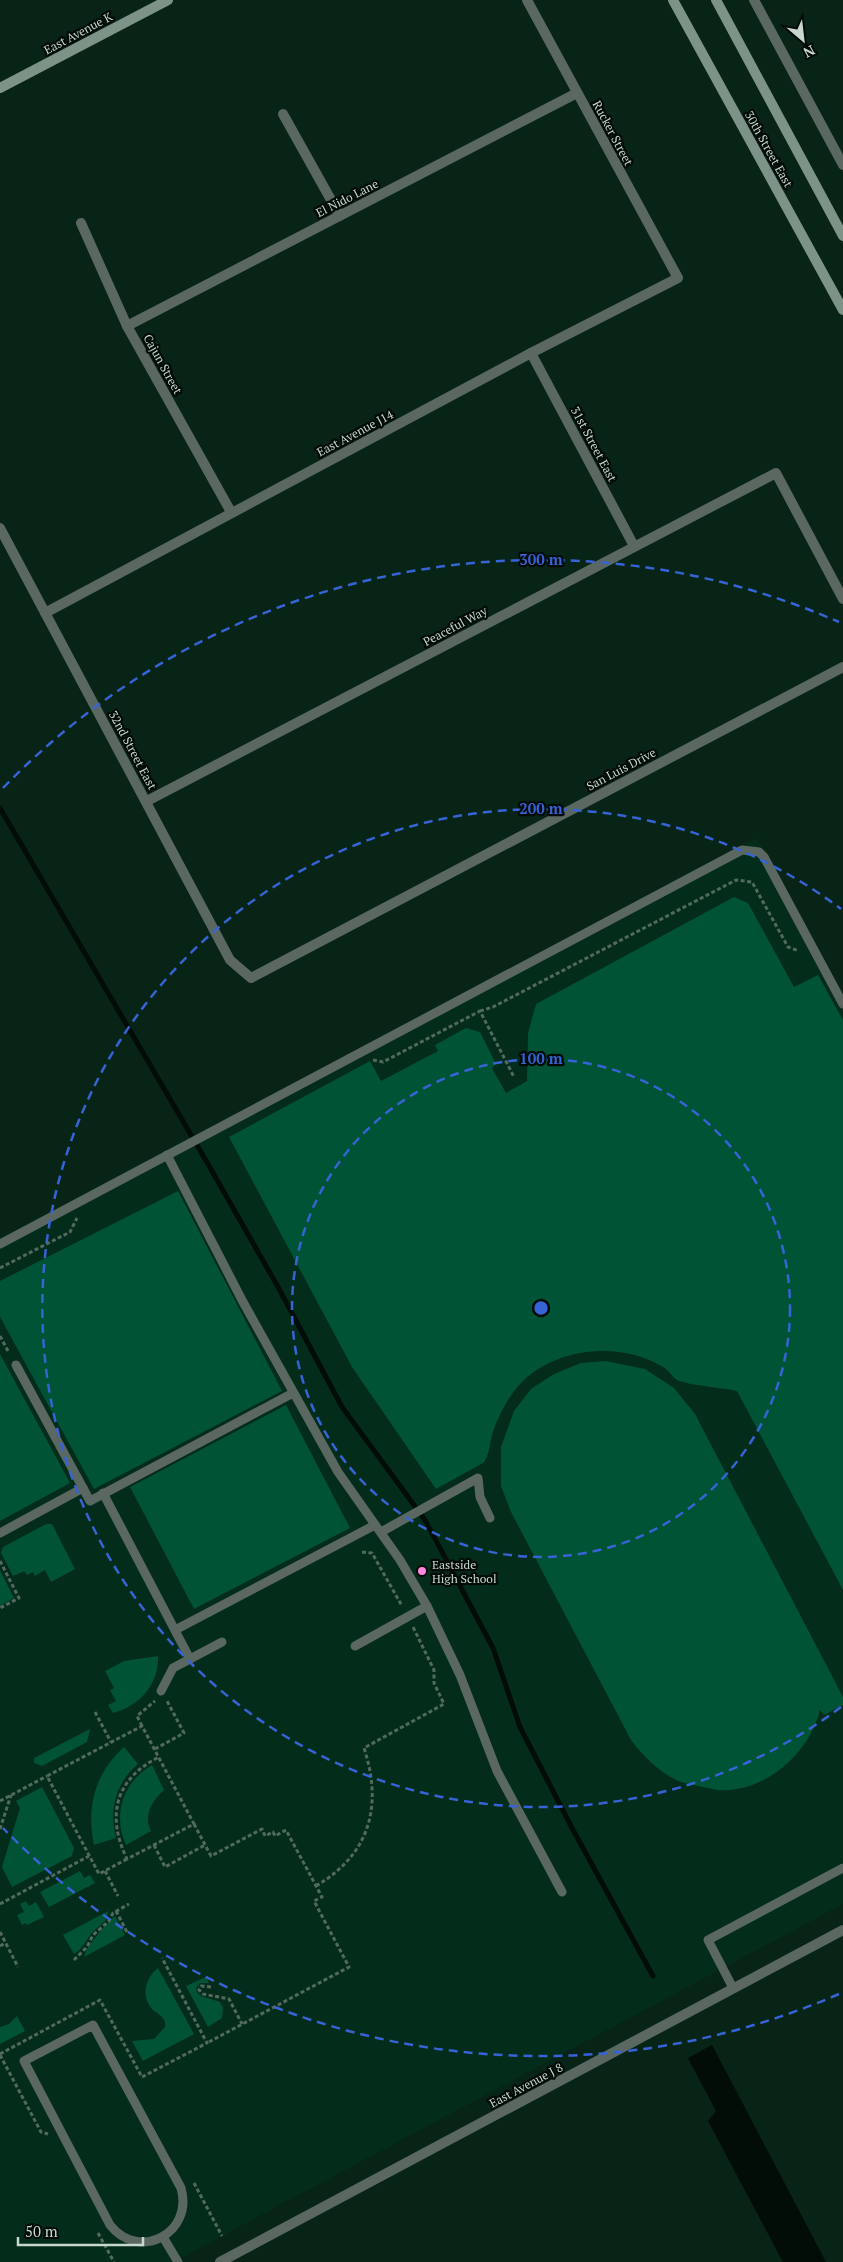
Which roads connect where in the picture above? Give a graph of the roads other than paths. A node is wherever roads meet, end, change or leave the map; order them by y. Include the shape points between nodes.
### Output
1 (168, 0) edge
2 (527, 0) edge
3 (673, 0) edge
4 (716, 0) edge
5 (754, 0) edge
6 (0, 88) edge
7 (577, 93) junction
8 (283, 114) dead end
9 (843, 165) edge
10 (340, 216) junction
11 (81, 224) dead end
12 (843, 236) edge
13 (678, 278) joint
14 (843, 310) edge
15 (127, 326) junction
16 (531, 353) junction
17 (230, 512) junction
18 (0, 528) edge
19 (634, 546) junction
20 (843, 599) edge
21 (45, 613) junction
22 (843, 667) edge
23 (147, 801) junction
24 (251, 978) joint
25 (843, 1004) edge
26 (167, 1155) junction
27 (0, 1244) edge
28 (16, 1365) dead end
29 (293, 1393) junction
30 (83, 1488) junction
31 (103, 1494) junction
32 (490, 1518) dead end
33 (378, 1528) junction
34 (0, 1533) edge
35 (427, 1606) junction
36 (175, 1630) junction
37 (222, 1642) dead end
38 (355, 1646) dead end
39 (190, 1659) junction
40 (161, 1691) road end
41 (843, 1868) edge
42 (562, 1892) dead end
43 (843, 1930) edge
44 (734, 1988) junction
45 (163, 2236) junction
46 (178, 2262) edge
47 (220, 2262) edge

1 - 6 main road, East Avenue K
2 - 7 street, Rucker Street
3 - 14 main road, 30th Street East
4 - 12 main road, 30th Street East
5 - 9 street
7 - 10 street, El Nido Lane
7 - 13 street, Rucker Street
8 - 10 street
10 - 15 street, El Nido Lane
11 - 15 street, Cajun Street
13 - 16 street, East Avenue J14
15 - 17 street, Cajun Street
16 - 17 street, East Avenue J14
16 - 19 street, 31st Street East
17 - 21 street, East Avenue J14
18 - 21 street, 32nd Street East
19 - 20 street, Peaceful Way via 776,474
19 - 23 street, Peaceful Way
21 - 23 street, 32nd Street East
22 - 24 street, San Luis Drive
23 - 24 street, 32nd Street East via 230,960
25 - 26 lane via 764,857 758,852 742,850
26 - 27 lane
26 - 29 lane
28 - 30 lane
29 - 31 lane
29 - 33 lane via 338,1472
30 - 31 lane via 90,1500
30 - 34 lane
31 - 36 lane
32 - 33 lane via 480,1497 478,1478
33 - 35 lane
33 - 36 lane
35 - 38 lane
35 - 42 lane via 460,1674 497,1771
36 - 39 lane
37 - 39 lane
39 - 40 lane via 174,1668
41 - 44 lane via 708,1940
43 - 44 street, East Avenue J 8
44 - 47 street, East Avenue J 8
45 - 45 lane via 179,2220 183,2202 181,2188 93,2025 24,2060 114,2231 122,2237 141,2242
45 - 46 lane

